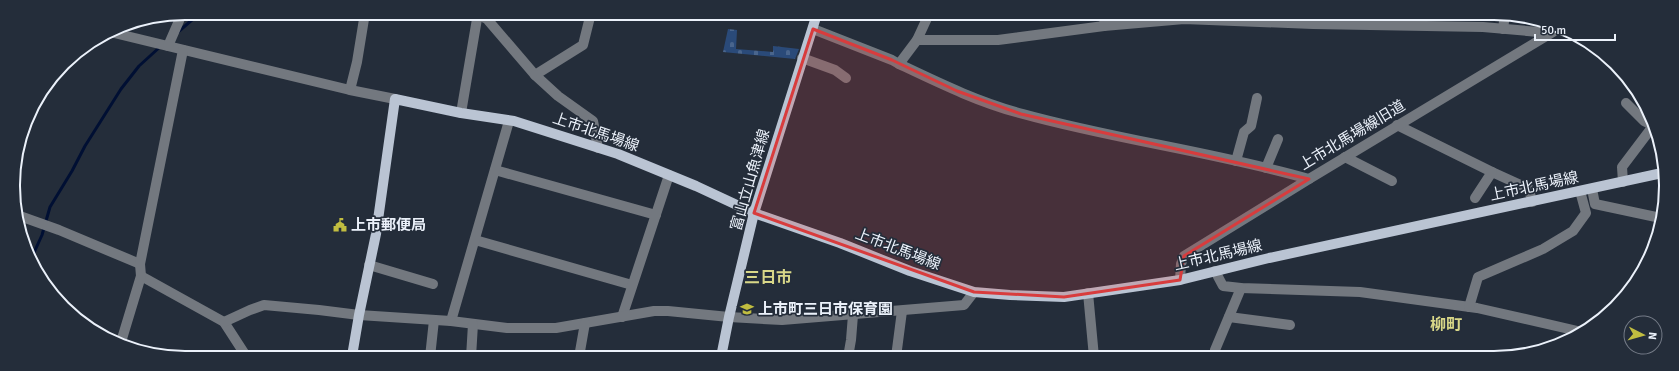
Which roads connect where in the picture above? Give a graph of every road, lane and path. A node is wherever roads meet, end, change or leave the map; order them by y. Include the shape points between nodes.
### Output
1 (179, 20) edge
2 (364, 20) edge
3 (477, 20) edge
4 (487, 20) edge
5 (589, 20) edge
6 (815, 20) edge
7 (926, 20) edge
8 (1104, 20) edge
9 (1148, 20) edge
10 (1309, 20) edge
11 (1504, 20) edge
12 (1104, 26) junction
13 (813, 29) junction
14 (1503, 29) junction
15 (1552, 31) edge
16 (1554, 31) edge
17 (119, 34) edge
18 (917, 40) junction
19 (168, 46) junction
20 (183, 50) junction
21 (802, 58) junction
22 (899, 64) junction
23 (535, 75) junction
24 (846, 78) dead end
25 (350, 90) junction
26 (1257, 98) dead end
27 (395, 99) junction
28 (1626, 102) dead end
29 (461, 113) junction
30 (509, 120) junction
31 (1646, 122) edge
32 (1397, 125) junction
33 (1649, 129) edge
34 (1278, 139) dead end
35 (598, 148) junction
36 (1345, 157) junction
37 (1236, 161) junction
38 (1266, 168) junction
39 (495, 170) junction
40 (1492, 172) junction
41 (1659, 174) edge
42 (669, 175) junction
43 (1308, 179) junction
44 (1392, 181) dead end
45 (1623, 182) junction
46 (1592, 189) junction
47 (1580, 191) junction
48 (1475, 198) dead end
49 (1532, 202) junction
50 (754, 213) junction
51 (656, 215) junction
52 (23, 217) edge
53 (1656, 217) edge
54 (475, 240) junction
55 (140, 264) junction
56 (369, 265) junction
57 (1215, 271) junction
58 (141, 276) junction
59 (1180, 280) junction
60 (433, 284) dead end
61 (632, 285) junction
62 (1241, 288) junction
63 (974, 292) junction
64 (1088, 294) junction
65 (1469, 307) junction
66 (902, 311) junction
67 (359, 315) junction
68 (853, 315) junction
69 (622, 317) junction
70 (729, 317) junction
71 (1229, 317) junction
72 (434, 320) junction
73 (451, 321) junction
74 (224, 322) junction
75 (585, 323) junction
76 (473, 324) junction
77 (1290, 325) dead end
78 (1574, 330) edge
79 (122, 338) edge
80 (243, 351) edge
81 (353, 351) edge
82 (431, 351) edge
83 (471, 351) edge
84 (580, 351) edge
85 (722, 351) edge
86 (849, 351) edge
87 (897, 351) edge
88 (1094, 351) edge
89 (1215, 351) edge

1 - 19 street
2 - 25 street
3 - 29 street
4 - 23 street
5 - 23 street via 583,45
6 - 13 main road, 富山立山魚津線
7 - 18 street
8 - 12 street
9 - 12 street
10 - 14 street
11 - 14 street
12 - 18 street via 998,40
13 - 21 main road, 富山立山魚津線
13 - 22 street
14 - 15 street
16 - 32 street, 上市北馬場線旧道
17 - 19 street
18 - 22 street
19 - 20 street
20 - 25 street
20 - 55 street
21 - 24 street via 835,70
21 - 50 main road, 富山立山魚津線
22 - 37 street via 957,91 1021,114 1098,133
23 - 35 street via 558,96 593,121
25 - 27 street
26 - 37 street via 1251,126 1244,132
27 - 29 main road, 上市北馬場線
27 - 56 main road via 376,234
28 - 31 street
29 - 30 main road, 上市北馬場線
30 - 35 main road, 上市北馬場線
30 - 39 street
32 - 36 street, 上市北馬場線旧道
32 - 40 street
33 - 45 street via 1622,167
34 - 38 street
35 - 42 main road, 上市北馬場線
36 - 43 street, 上市北馬場線旧道
36 - 44 street
37 - 38 street
38 - 43 street
39 - 51 street
39 - 54 street
40 - 48 street
40 - 49 street via 1529,188
41 - 45 main road, 上市北馬場線
42 - 50 main road, 上市北馬場線
42 - 51 street
43 - 59 street, 上市北馬場線旧道 via 1184,256
45 - 46 main road, 上市北馬場線
46 - 47 main road, 上市北馬場線
46 - 53 street via 1595,204
47 - 49 main road, 上市北馬場線
47 - 65 street via 1586,213 1573,231 1543,249 1478,277
49 - 57 main road, 上市北馬場線
50 - 63 main road, 上市北馬場線
50 - 70 main road, 富山立山魚津線
51 - 61 street
52 - 55 street
54 - 61 street
54 - 73 street
55 - 58 street
56 - 60 street
56 - 67 main road
57 - 59 main road, 上市北馬場線
57 - 62 street via 1223,286
58 - 74 street
58 - 79 street
59 - 64 main road, 上市北馬場線
61 - 69 street
62 - 65 street via 1360,292
62 - 71 street
63 - 64 main road, 上市北馬場線 via 1064,297
63 - 66 street via 964,305
64 - 88 street
65 - 78 street
66 - 68 street
66 - 87 street
67 - 72 street
67 - 74 street via 264,305
67 - 81 main road
68 - 70 street via 782,320
68 - 86 street
69 - 70 street via 654,311
69 - 75 street
70 - 85 main road, 富山立山魚津線
71 - 77 street
71 - 89 street
72 - 73 street
72 - 82 street
73 - 76 street
74 - 80 street
75 - 76 street via 556,328 507,328
75 - 84 street
76 - 83 street

